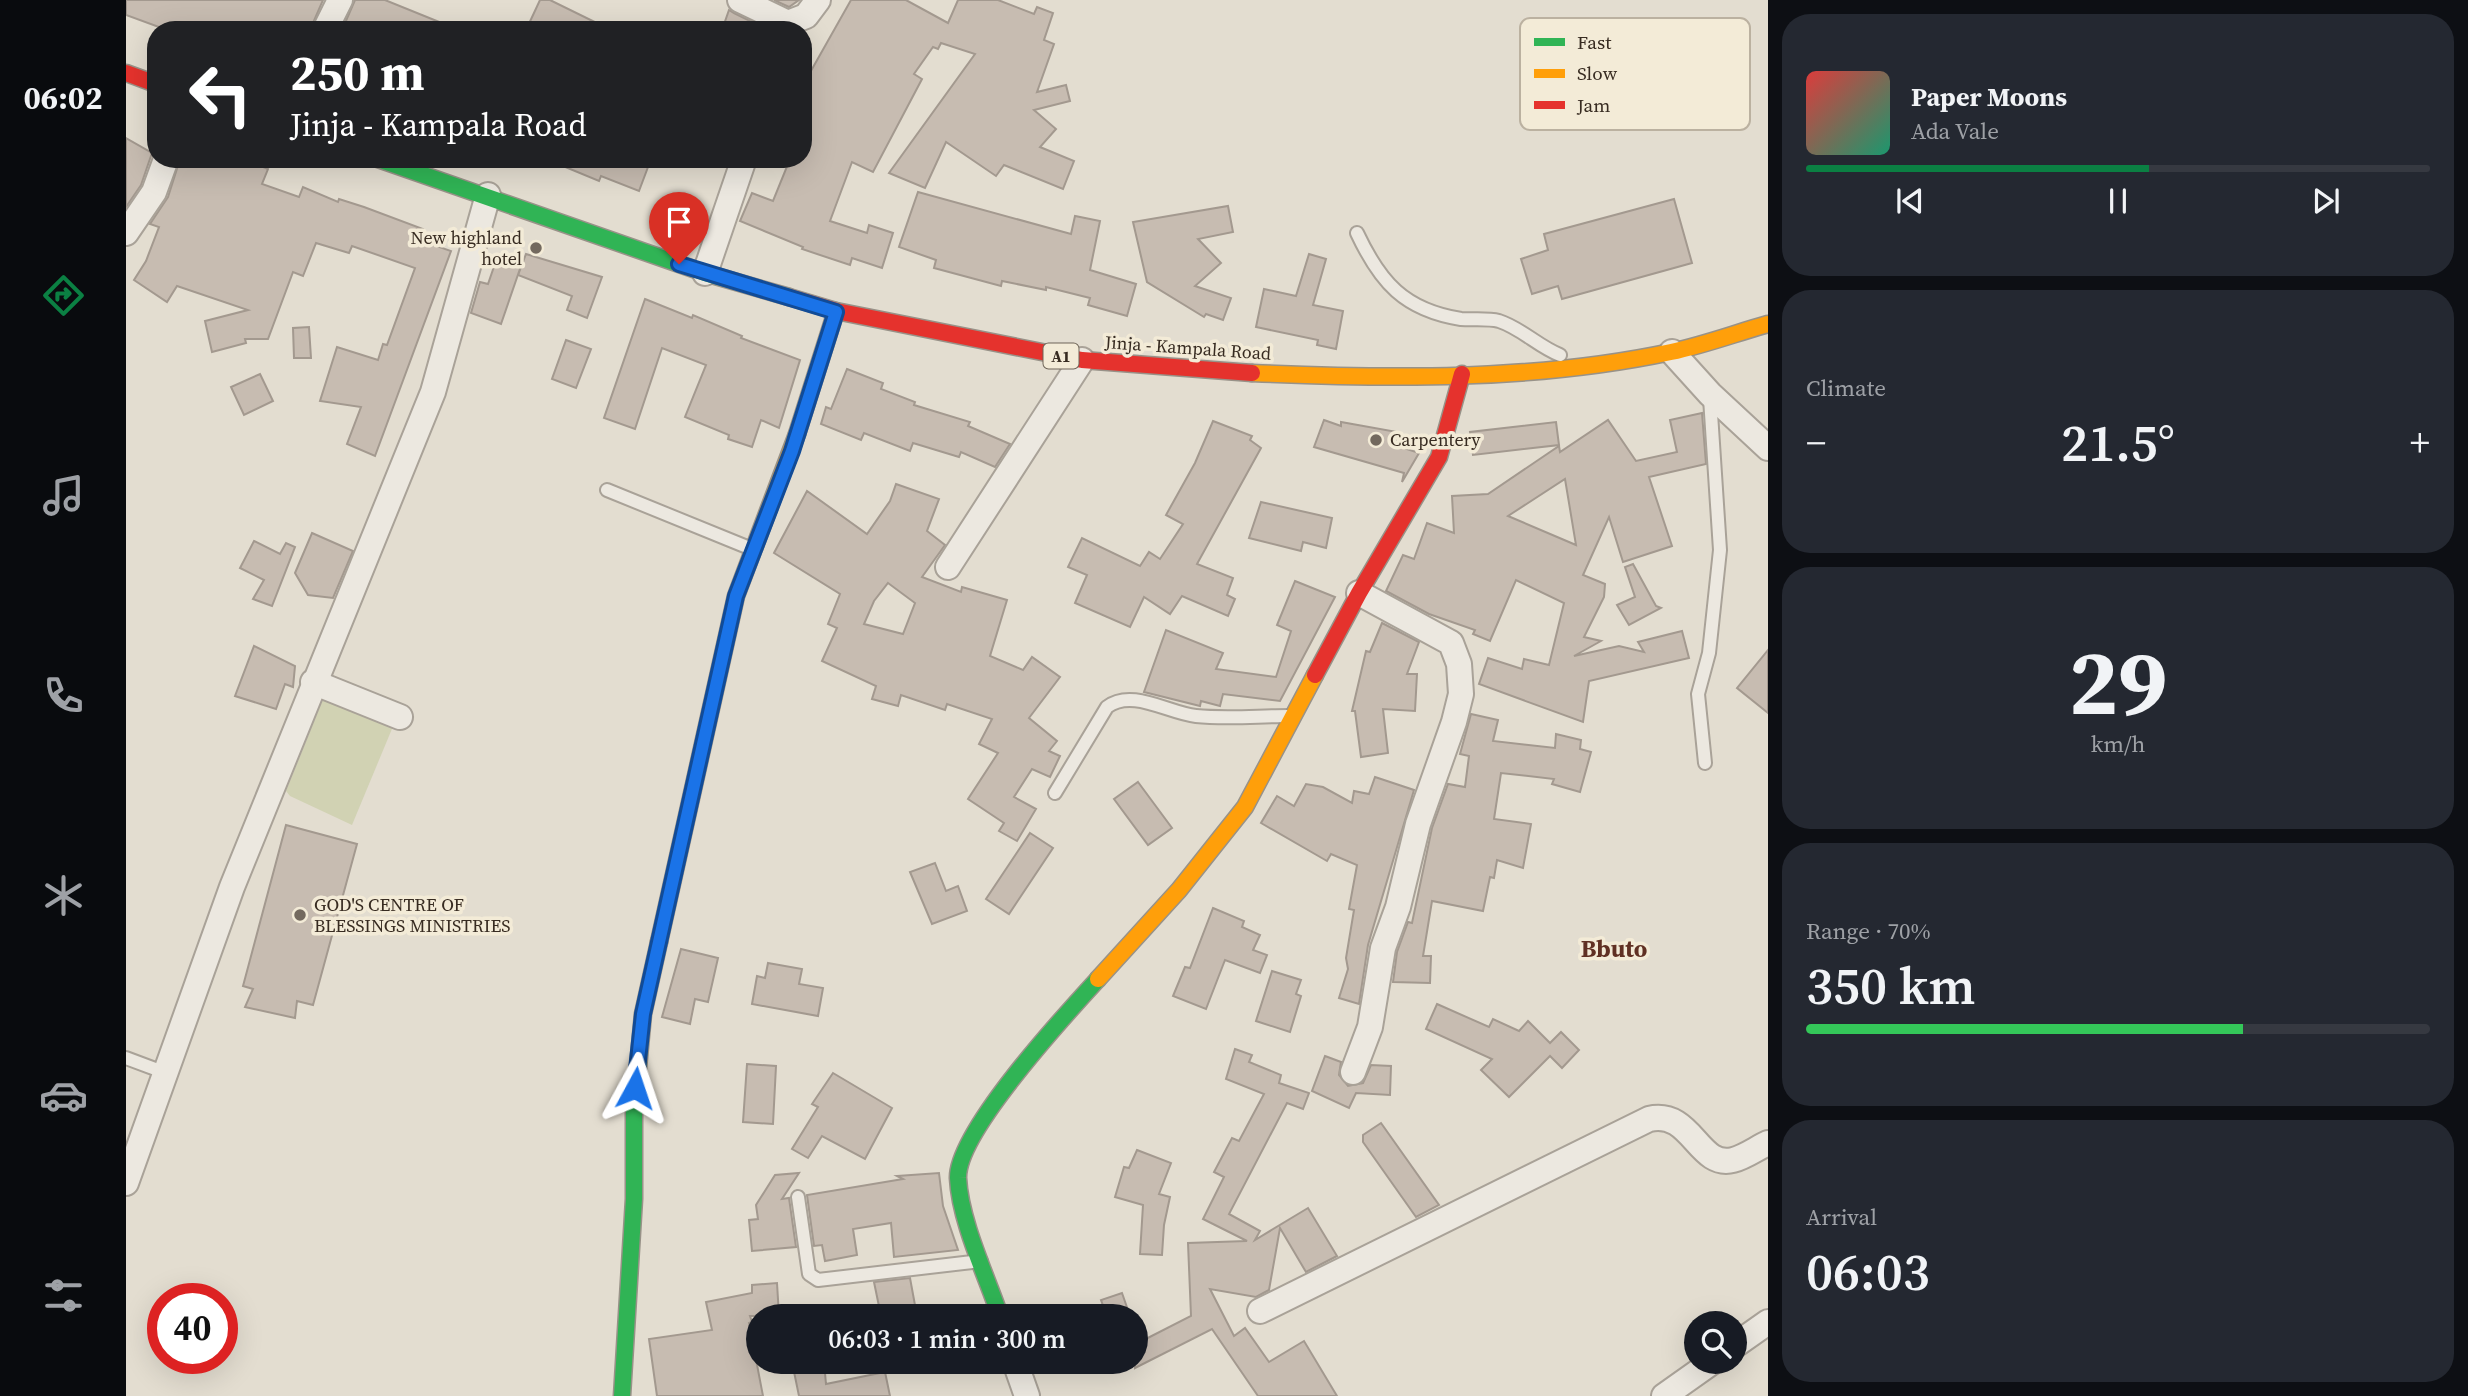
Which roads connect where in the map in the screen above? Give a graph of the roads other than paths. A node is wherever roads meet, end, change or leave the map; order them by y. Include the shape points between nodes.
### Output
1 (340, 0) edge
2 (740, 0) edge
3 (818, 0) edge
4 (330, 21) edge
5 (778, 21) edge
6 (796, 21) edge
7 (126, 73) edge
8 (147, 81) edge
9 (163, 168) edge
10 (741, 168) edge
11 (449, 170) edge
12 (488, 195) junction
13 (126, 233) edge
14 (1357, 233) dead end
15 (705, 273) junction
16 (836, 312) junction
17 (1768, 324) edge
18 (1672, 352) junction
19 (1082, 360) junction
20 (1587, 366) junction
21 (1462, 374) junction
22 (1710, 394) junction
23 (1768, 448) edge
24 (607, 490) dead end
25 (752, 549) junction
26 (947, 567) dead end
27 (1359, 593) junction
28 (313, 682) junction
29 (1293, 716) junction
30 (400, 717) dead end
31 (1705, 763) dead end
32 (1055, 793) dead end
33 (126, 1058) edge
34 (1353, 1072) dead end
35 (166, 1073) junction
36 (1768, 1143) edge
37 (126, 1183) edge
38 (798, 1197) dead end
39 (981, 1261) junction
40 (996, 1304) edge
41 (1260, 1311) dead end
42 (1768, 1322) edge
43 (1747, 1337) edge
44 (1019, 1374) edge
45 (1695, 1374) edge
46 (622, 1396) edge
47 (1027, 1396) edge
48 (1664, 1396) edge

1 - 4 street
2 - 5 street
3 - 6 street
7 - 8 main road
9 - 13 street via 154,192
10 - 15 street
11 - 12 main road, Jinja - Kampala Road / A1
12 - 15 main road, Jinja - Kampala Road / A1
12 - 28 street via 433,392
14 - 20 lane via 1382,278 1401,298 1446,316 1506,324 1540,347
15 - 16 main road, Jinja - Kampala Road / A1
16 - 19 main road, Jinja - Kampala Road / A1
16 - 25 main road via 792,451
17 - 18 main road, Jinja - Kampala Road / A1
18 - 20 main road, Jinja - Kampala Road / A1
18 - 22 street
19 - 21 main road, Jinja - Kampala Road / A1 via 1306,375
19 - 26 street
20 - 21 main road, Jinja - Kampala Road / A1
21 - 27 main road via 1439,457
22 - 23 street
22 - 31 lane via 1720,550 1709,653 1698,694
24 - 25 lane
25 - 46 main road via 736,596 643,1014 634,1111 634,1199
27 - 29 main road
27 - 34 street via 1451,643 1459,664 1461,694 1418,824 1383,948 1370,1027
28 - 30 street
28 - 35 street via 232,887
29 - 32 lane via 1195,716 1128,699 1115,701
29 - 39 main road via 1245,807 1179,890 1045,1038 971,1137 958,1175
33 - 35 lane
35 - 37 street
36 - 41 street via 1723,1161 1712,1158 1681,1125 1667,1117 1649,1119
38 - 39 lane via 809,1274 818,1280
39 - 40 main road
42 - 43 street
44 - 47 street
45 - 48 street

